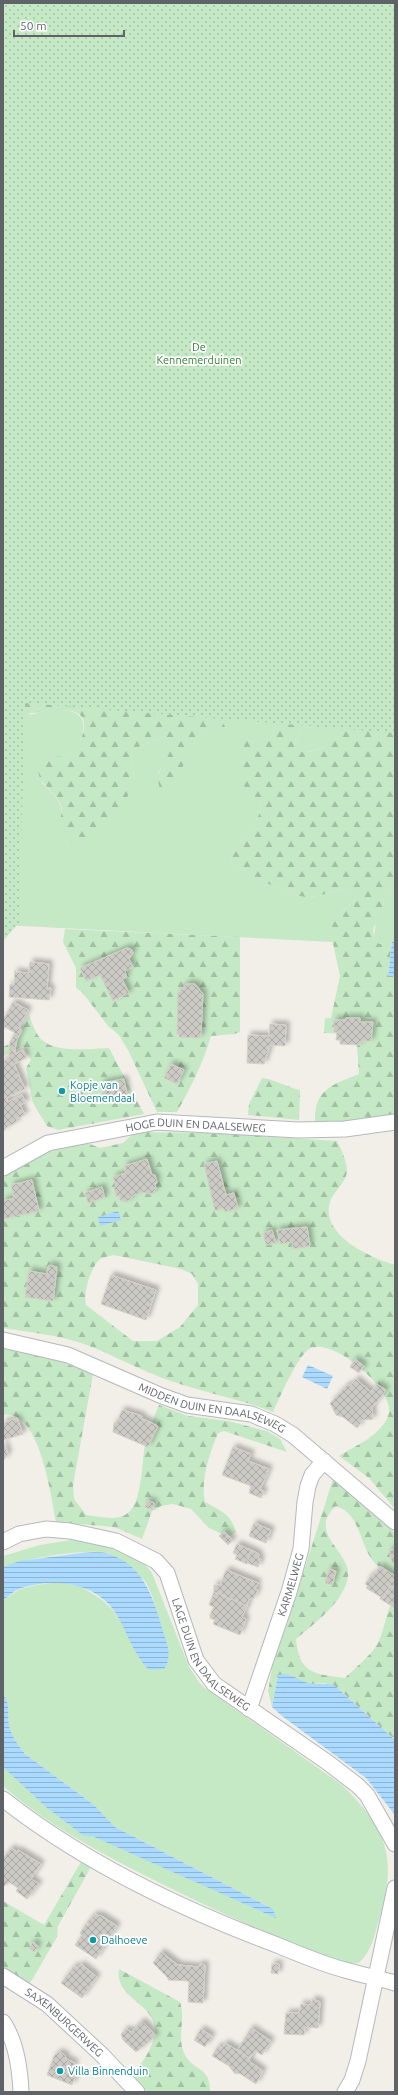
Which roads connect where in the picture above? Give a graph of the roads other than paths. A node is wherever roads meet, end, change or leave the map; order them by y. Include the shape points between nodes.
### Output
1 (395, 1122) edge
2 (3, 1168) edge
3 (3, 1340) edge
4 (324, 1461) junction
5 (395, 1522) edge
6 (3, 1542) edge
7 (249, 1709) junction
8 (3, 1799) edge
9 (395, 1844) edge
10 (395, 1888) edge
11 (3, 1976) edge
12 (376, 1978) junction
13 (395, 1983) edge
14 (3, 2022) edge
15 (21, 2092) edge
16 (137, 2092) edge
17 (345, 2092) edge

1 - 2 street, HOGE DUIN EN DAALSEWEG via 345,1129 298,1130 157,1122 48,1143
3 - 4 street, MIDDEN DUIN EN DAALSEWEG via 68,1355 187,1405 252,1414 293,1435
4 - 5 street, MIDDEN DUIN EN DAALSEWEG
4 - 7 street, KARMELWEG via 312,1475 308,1486 301,1549
6 - 7 street, LAGE DUIN EN DAALSEWEG via 19,1534 46,1529 70,1531 116,1541 156,1561 168,1573 196,1660 214,1684
7 - 9 street, LAGE DUIN EN DAALSEWEG via 357,1785 367,1795
8 - 12 street via 36,1824 161,1896 226,1926 344,1970
10 - 12 street
11 - 16 street, SAXENBURGERWEG via 47,2004 102,2054
12 - 13 street
12 - 17 street via 358,2061
14 - 15 street via 18,2064

